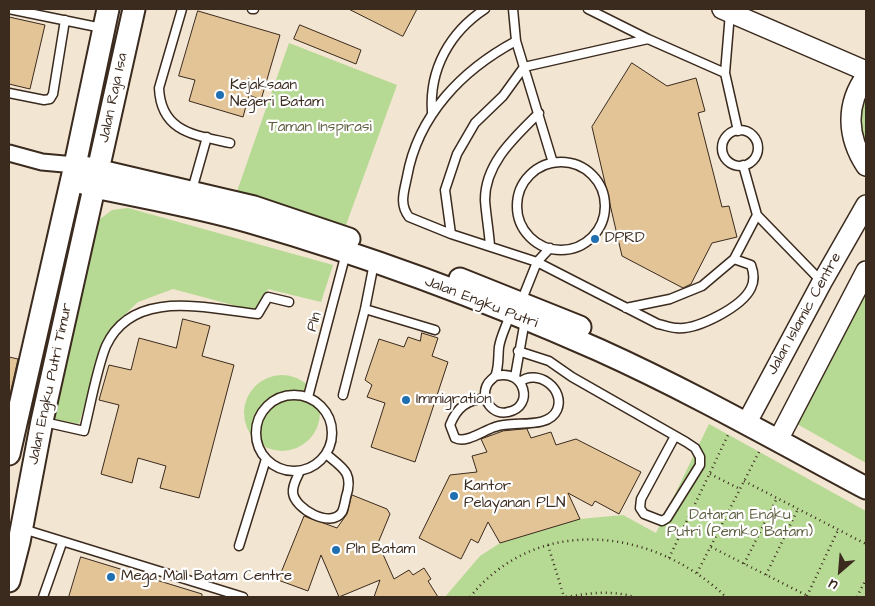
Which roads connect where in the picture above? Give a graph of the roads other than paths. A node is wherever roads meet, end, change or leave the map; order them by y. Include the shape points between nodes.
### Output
1 (9, 9) edge
2 (134, 9) edge
3 (182, 9) edge
4 (513, 9) edge
5 (588, 9) edge
6 (482, 10) edge
7 (726, 11) edge
8 (106, 19) edge
9 (65, 20) junction
10 (648, 39) junction
11 (516, 40) junction
12 (524, 67) junction
13 (866, 71) edge
14 (724, 73) junction
15 (866, 76) edge
16 (9, 93) edge
17 (432, 112) junction
18 (539, 113) junction
19 (738, 131) junction
20 (207, 138) junction
21 (230, 143) dead end
22 (9, 153) edge
23 (553, 163) junction
24 (743, 165) junction
25 (866, 166) edge
26 (74, 172) junction
27 (97, 178) junction
28 (191, 192) junction
29 (866, 205) edge
30 (757, 215) junction
31 (451, 234) junction
32 (490, 246) junction
33 (550, 248) junction
34 (346, 253) junction
35 (734, 260) junction
36 (537, 262) junction
37 (374, 263) junction
38 (866, 271) edge
39 (822, 282) junction
40 (289, 302) dead end
41 (626, 308) junction
42 (366, 309) junction
43 (518, 313) junction
44 (434, 330) dead end
45 (518, 351) junction
46 (496, 376) junction
47 (517, 380) junction
48 (342, 395) dead end
49 (308, 397) junction
50 (486, 398) junction
51 (745, 418) junction
52 (42, 422) junction
53 (776, 434) junction
54 (675, 436) junction
55 (9, 454) edge
56 (326, 454) junction
57 (266, 459) junction
58 (300, 471) junction
59 (866, 471) edge
60 (866, 488) edge
61 (21, 528) junction
62 (62, 543) junction
63 (239, 546) dead end
64 (9, 581) edge
65 (43, 597) edge
66 (243, 597) edge

1 - 9 lane
2 - 27 main road, Jalan Raja Isa
3 - 20 lane via 160,97 173,124 184,132
4 - 11 lane
5 - 10 lane
6 - 17 lane via 462,26 447,47 433,81
7 - 13 street
7 - 14 lane
8 - 9 lane
8 - 26 main road, Jalan Raja Isa
9 - 16 lane via 50,98 44,100
10 - 12 lane
10 - 14 lane
11 - 12 lane
11 - 17 lane via 469,70
12 - 18 lane
12 - 31 lane via 503,96 474,123 457,154 445,190
14 - 19 lane
15 - 25 street via 851,107 850,127 855,148
17 - 31 lane via 413,152 402,204 409,217
18 - 23 lane
18 - 32 lane via 507,144 492,167 485,198
19 - 24 lane via 753,136 757,146 755,157
19 - 24 lane via 724,139 722,151 728,162
20 - 21 lane
20 - 28 lane
22 - 26 street
23 - 33 lane via 528,177 520,189 517,204 519,219 526,232
23 - 33 lane via 567,162 592,174 601,186 605,213 592,238 580,246 565,250
24 - 30 lane
26 - 27 main road, Jalan Engku Putri
26 - 55 main road, Jalan Engku Putri Timur
27 - 28 main road, Jalan Engku Putri
27 - 34 main road, Jalan Engku Putri via 249,221
27 - 52 main road, Jalan Engku Putri Timur
28 - 43 main road, Jalan Engku Putri via 272,213 397,255
29 - 39 street, Jalan Islamic Centre
30 - 35 lane
30 - 39 lane
31 - 32 lane
32 - 36 lane
33 - 36 lane
34 - 37 main road, Jalan Engku Putri
34 - 49 lane, Pln
35 - 41 lane via 702,286 686,294
35 - 41 lane via 751,265 754,276 752,288 746,296 697,326 678,328 658,324
36 - 41 lane
36 - 43 lane
37 - 42 lane
37 - 43 main road, Jalan Engku Putri
38 - 53 street
39 - 51 street, Jalan Islamic Centre
40 - 52 lane via 268,297 258,314 169,305 139,312 118,328 106,346 84,431
42 - 44 lane
42 - 48 lane
43 - 45 lane
43 - 46 lane via 501,340
43 - 51 main road, Jalan Engku Putri via 616,343
45 - 47 lane
45 - 54 lane via 549,361
46 - 47 lane via 502,374
46 - 50 lane via 487,385
47 - 50 lane via 524,394 516,410 504,413 492,409
47 - 50 lane via 538,377 557,393 556,411 548,420 504,424 458,440 453,437 450,425 462,406 469,401
49 - 56 lane via 327,413 331,424 332,437
49 - 57 lane via 282,396 262,411 256,423 255,436
51 - 53 main road, Jalan Engku Putri
52 - 61 main road, Jalan Engku Putri Timur
53 - 59 main road, Jalan Engku Putri
53 - 60 main road, Jalan Engku Putri
54 - 54 lane via 695,448 700,465 662,521 644,514 640,508
56 - 58 lane via 312,467
56 - 58 lane via 347,473 351,483 341,513 334,518 313,514 295,500 294,484
57 - 58 lane via 282,469
57 - 63 lane
61 - 62 lane
61 - 64 main road, Jalan Engku Putri Timur
62 - 65 lane
62 - 66 lane

